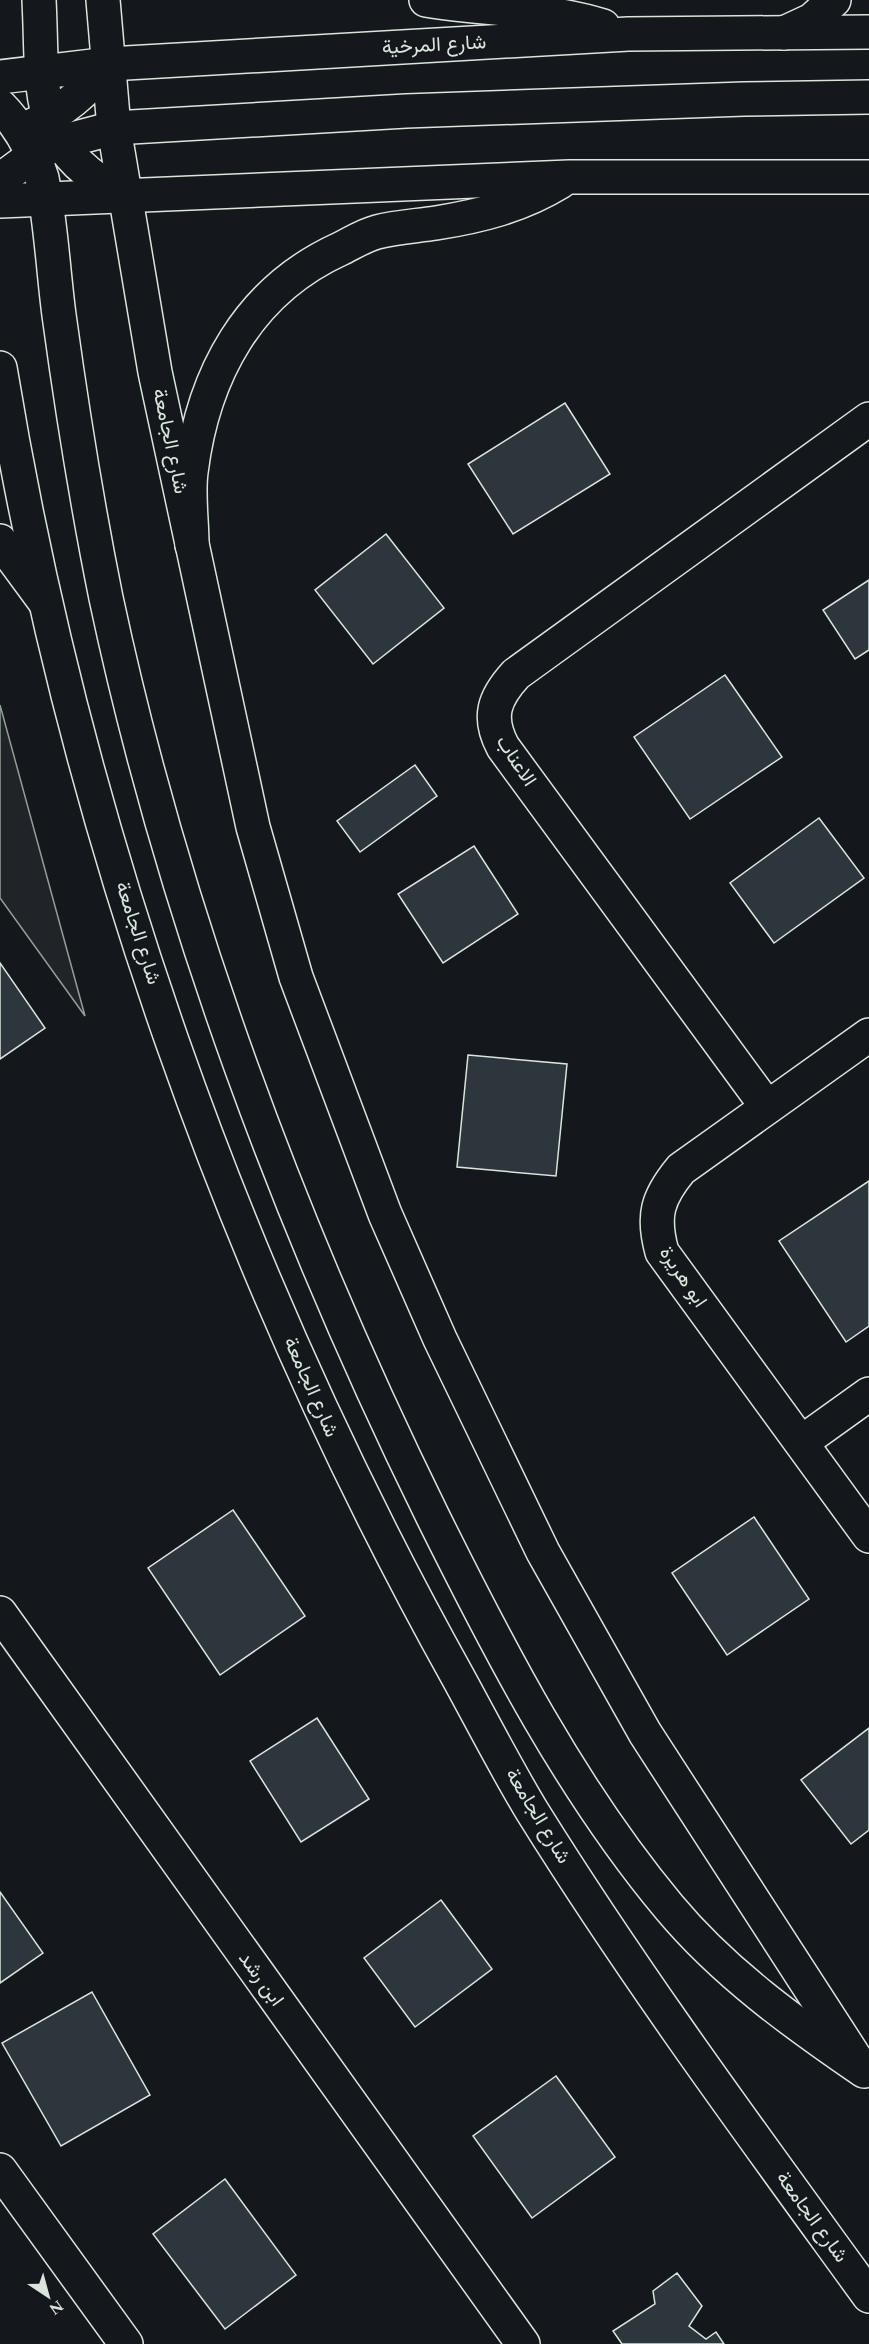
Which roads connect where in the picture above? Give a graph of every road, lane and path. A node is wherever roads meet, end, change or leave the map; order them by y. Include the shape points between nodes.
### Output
1 (39, 0) edge
2 (103, 0) edge
3 (426, 0) edge
4 (834, 0) edge
5 (869, 32) edge
6 (784, 33) junction
7 (628, 34) junction
8 (109, 64) junction
9 (42, 71) junction
10 (0, 77) edge
11 (869, 97) edge
12 (114, 128) junction
13 (27, 131) edge
14 (569, 177) junction
15 (869, 177) edge
16 (0, 180) edge
17 (126, 197) junction
18 (0, 201) edge
19 (46, 201) junction
20 (0, 368) edge
21 (869, 419) edge
22 (0, 541) edge
23 (192, 545) junction
24 (45, 602) junction
25 (869, 1035) edge
26 (767, 1107) junction
27 (869, 1394) edge
28 (802, 1442) junction
29 (869, 1536) edge
30 (0, 1613) edge
31 (866, 2075) edge
32 (0, 2170) edge
33 (869, 2296) edge
34 (126, 2344) edge
35 (523, 2344) edge

1 - 9 main road
2 - 8 main road, شارع الجامعة
3 - 7 main road via 543,12
4 - 6 main road via 812,20
5 - 6 main road, شارع المرخية
6 - 7 main road, شارع المرخية
7 - 8 main road, شارع المرخية
8 - 9 main road, شارع المرخية
8 - 12 main road, شارع الجامعة
8 - 13 main road via 66,108
9 - 10 main road, شارع المرخية
9 - 13 main road
11 - 12 main road via 406,111
12 - 13 main road
12 - 17 main road, شارع الجامعة
13 - 16 main road
13 - 17 main road via 97,182
13 - 19 main road
14 - 15 main road
14 - 17 main road
14 - 23 main road via 533,198 486,214 376,232 327,255 275,293 245,323 226,352 205,407 191,474
17 - 19 main road
17 - 23 main road, شارع الجامعة via 155,372
18 - 19 main road
19 - 31 main road via 80,467 108,605 142,742 223,1012 274,1156 331,1296 460,1571 532,1705 621,1846 672,1911 731,1971
20 - 24 main road, شارع الجامعة
21 - 26 main road, الاعناب via 516,674 501,690 496,703 495,732 503,747
22 - 24 main road
23 - 31 main road, شارع الجامعة via 253,827 296,977 385,1214 440,1339 543,1552 645,1733
24 - 33 main road, شارع الجامعة via 110,850 206,1138 276,1308 355,1483 408,1588 530,1806 657,2003
25 - 26 main road, ابو هريرة
26 - 28 main road, ابو هريرة via 681,1169 667,1186 655,1226 662,1252
27 - 28 main road
28 - 29 main road, ابو هريرة
30 - 35 main road, ابن رشد
32 - 34 main road

